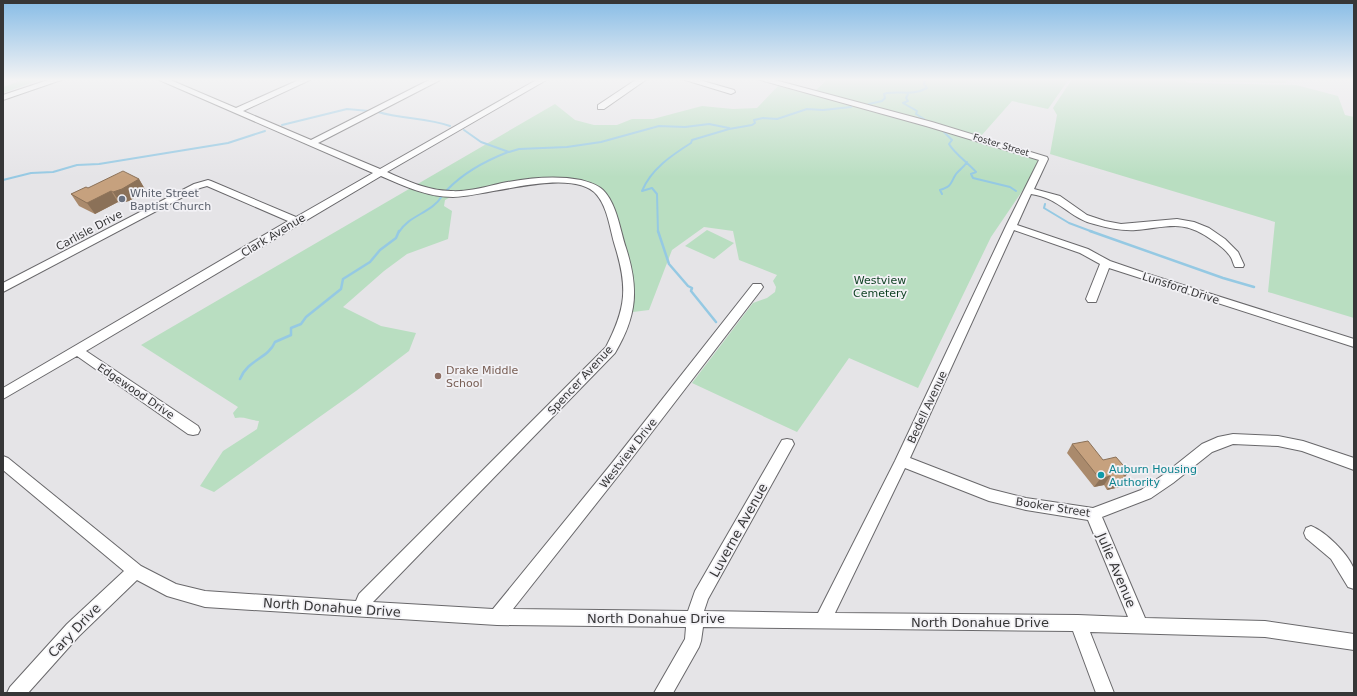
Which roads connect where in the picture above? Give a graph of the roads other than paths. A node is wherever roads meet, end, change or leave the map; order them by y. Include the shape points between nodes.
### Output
1 (237, 111) edge
2 (374, 111) edge
3 (487, 111) edge
4 (885, 111) edge
5 (311, 143) junction
6 (379, 173) junction
7 (1028, 191) junction
8 (296, 221) junction
9 (1011, 226) junction
10 (1106, 263) junction
11 (1238, 264) dead end
12 (757, 287) dead end
13 (3, 288) edge
14 (1092, 299) dead end
15 (1354, 343) edge
16 (78, 351) junction
17 (3, 394) edge
18 (193, 430) dead end
19 (787, 444) dead end
20 (902, 461) junction
21 (3, 462) edge
22 (1354, 464) edge
23 (1093, 514) junction
24 (1312, 533) dead end
25 (136, 570) junction
26 (1354, 582) edge
27 (362, 608) junction
28 (497, 617) junction
29 (695, 618) junction
30 (822, 621) junction
31 (1078, 623) junction
32 (1140, 626) junction
33 (1354, 642) edge
34 (16, 693) edge
35 (663, 693) edge
36 (1105, 693) edge

1 - 5 street, Spencer Avenue
2 - 5 street
3 - 6 street, Clark Avenue
4 - 7 street, Foster Street via 1044,159
5 - 6 street, Spencer Avenue
6 - 8 street, Clark Avenue
6 - 27 street, Spencer Avenue via 416,188 456,194 527,182 573,182 588,185 598,191 607,202 629,275 630,293 622,330 611,350 365,599
7 - 9 street, Bedell Avenue
7 - 11 street via 1061,200 1086,218 1117,228 1183,222 1209,232 1236,255
8 - 13 street, Carlisle Drive via 208,183 197,186
8 - 16 street, Clark Avenue
9 - 10 street, Lunsford Drive via 1084,251
9 - 20 street, Bedell Avenue
10 - 14 street
10 - 15 street, Lunsford Drive
12 - 28 street, Westview Drive
16 - 17 street, Clark Avenue
16 - 18 street, Edgewood Drive
19 - 29 street, Luverne Avenue via 701,596
20 - 23 street, Booker Street via 989,495 1026,504
20 - 30 street, Bedell Avenue
21 - 25 street, North Donahue Drive
22 - 23 street, Booker Street via 1303,446 1233,439 1208,448 1146,494
23 - 32 street, Julie Avenue
24 - 26 street via 1336,554
25 - 27 street, North Donahue Drive via 173,591 205,599
25 - 34 street, Cary Drive via 73,630
27 - 28 street, North Donahue Drive
28 - 29 street, North Donahue Drive
29 - 30 street, North Donahue Drive
29 - 35 street, Luverne Avenue via 692,641
30 - 31 street, North Donahue Drive
31 - 32 street, North Donahue Drive
31 - 36 street
32 - 33 street, North Donahue Drive via 1265,629

